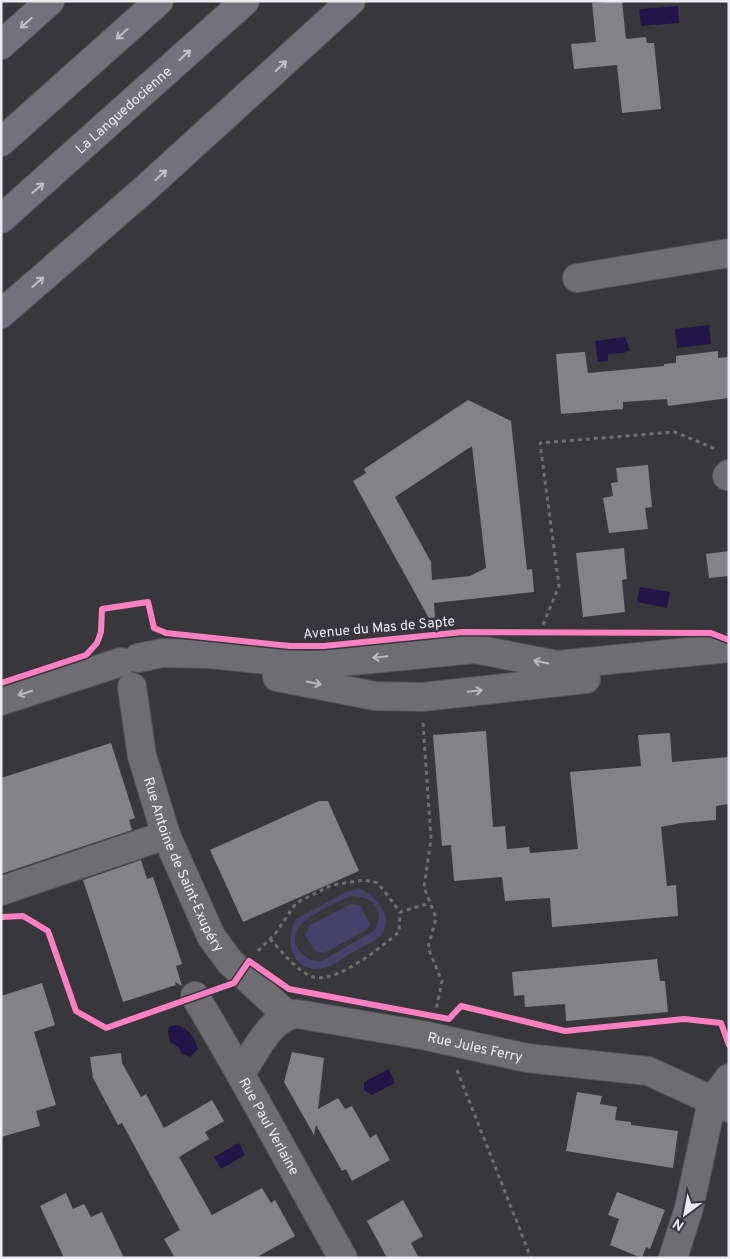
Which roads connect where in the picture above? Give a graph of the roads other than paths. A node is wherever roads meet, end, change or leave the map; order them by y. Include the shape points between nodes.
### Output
1 (50, 1) edge
2 (158, 1) edge
3 (244, 1) edge
4 (351, 1) edge
5 (1, 45) edge
6 (1, 142) edge
7 (1, 220) edge
8 (729, 253) edge
9 (577, 278) dead end
10 (1, 314) edge
11 (729, 648) edge
12 (729, 662) edge
13 (131, 671) junction
14 (1, 700) edge
15 (1, 720) edge
16 (166, 834) junction
17 (1, 892) edge
18 (195, 996) dead end
19 (287, 1015) junction
20 (242, 1072) junction
21 (729, 1078) edge
22 (721, 1105) edge
23 (342, 1258) edge
24 (673, 1258) edge

1 -> 5 highway
2 -> 6 highway
7 -> 3 highway, La Languedocienne
10 -> 4 highway via 146,188
8 - 9 street
11 -> 13 street via 557,665 475,649 310,665 211,654 162,653
13 -> 12 street via 201,667 284,678 374,696 422,697
13 -> 14 street
13 - 15 street
13 - 16 street, Rue Antoine de Saint-Exupéry via 142,756
16 - 17 street
16 - 19 street, Rue Antoine de Saint-Exupéry via 211,936 245,966
18 - 20 street, Rue Paul Verlaine
19 - 20 street via 273,1026
19 - 22 street, Rue Jules Ferry via 430,1022 526,1058 648,1071
20 - 23 street, Rue Paul Verlaine
21 - 22 street
22 - 24 street

